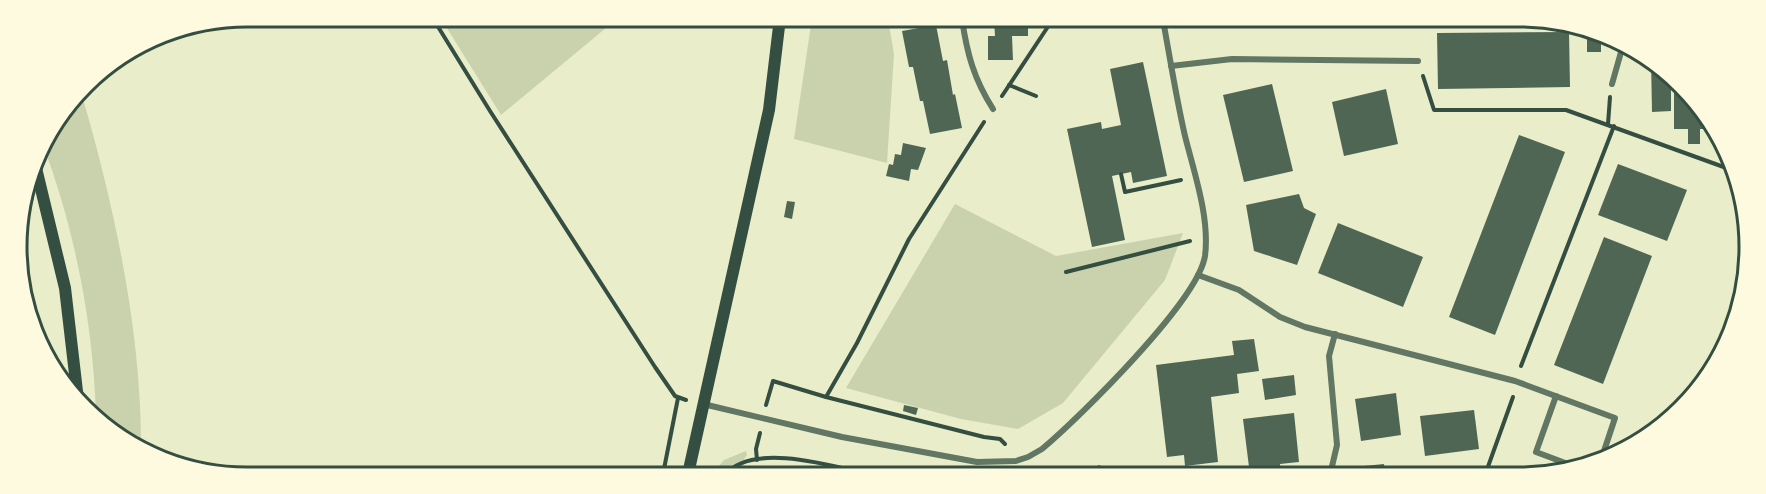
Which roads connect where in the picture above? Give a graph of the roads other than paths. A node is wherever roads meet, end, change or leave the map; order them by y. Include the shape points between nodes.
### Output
1 (779, 27) edge
2 (963, 27) edge
3 (1164, 27) edge
4 (1621, 52) edge
5 (1418, 61) road end
6 (1171, 66) junction
7 (1612, 84) road end
8 (993, 109) road end
9 (38, 178) edge
10 (1198, 274) junction
11 (1335, 334) junction
12 (76, 386) edge
13 (1556, 396) junction
14 (703, 404) junction
15 (1605, 449) edge
16 (1564, 463) edge
17 (690, 467) edge
18 (1332, 467) edge

1 - 14 main road via 769,110
2 - 8 street via 970,63
3 - 6 street
4 - 7 street
5 - 6 street via 1232,59
6 - 10 street via 1196,177 1205,238 1204,260
9 - 12 main road via 65,288
10 - 11 street via 1239,290 1297,324
10 - 14 street via 1182,302 1114,380 1042,449 1016,461 960,460
11 - 13 street via 1517,381
11 - 18 street via 1329,356 1337,446
13 - 15 street via 1615,418
13 - 16 street via 1536,452
14 - 17 main road

